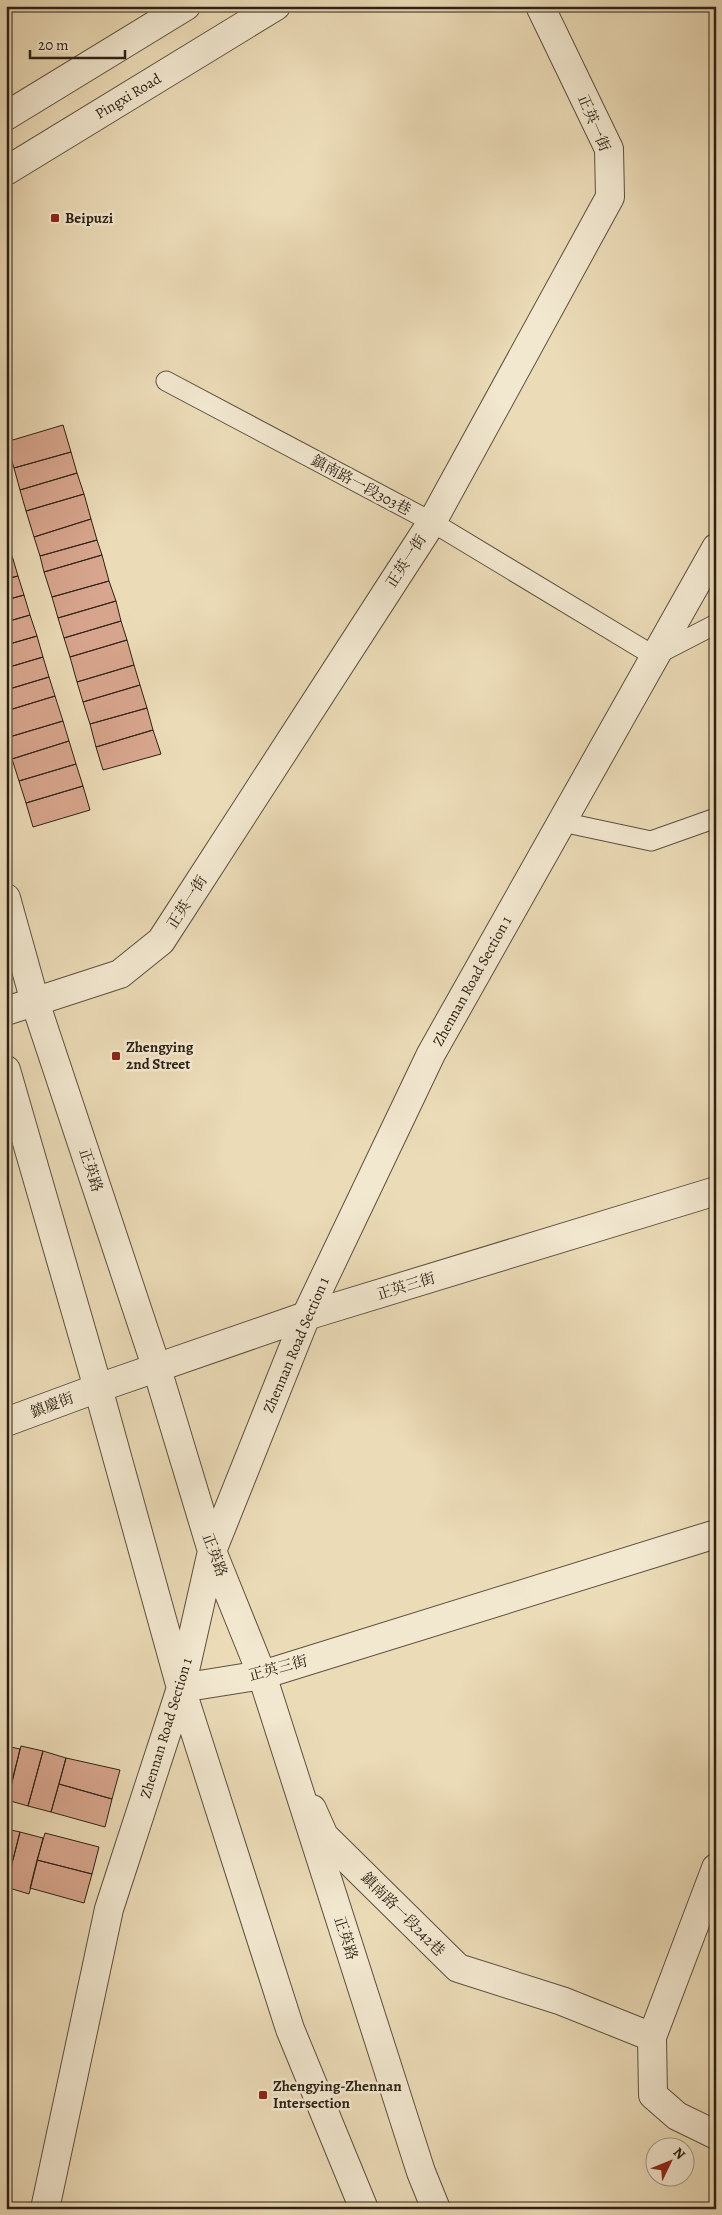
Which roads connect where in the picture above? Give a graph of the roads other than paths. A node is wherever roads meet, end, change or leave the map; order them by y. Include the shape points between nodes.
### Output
1 (186, 6) edge
2 (276, 6) edge
3 (540, 6) edge
4 (6, 116) edge
5 (6, 171) edge
6 (166, 381) dead end
7 (432, 522) junction
8 (716, 548) edge
9 (716, 624) edge
10 (654, 656) junction
11 (716, 818) edge
12 (562, 822) junction
13 (6, 898) edge
14 (35, 1002) junction
15 (6, 1011) edge
16 (6, 1070) edge
17 (716, 1191) edge
18 (306, 1316) junction
19 (157, 1369) junction
20 (98, 1388) junction
21 (6, 1422) edge
22 (716, 1534) edge
23 (212, 1551) junction
24 (262, 1674) junction
25 (181, 1688) junction
26 (716, 1868) edge
27 (652, 2037) junction
28 (716, 2135) edge
29 (45, 2209) edge
30 (364, 2209) edge
31 (436, 2209) edge

1 - 4 street
2 - 5 street, Pingxi Road
3 - 7 street, 正英一街 via 609,149 610,197
6 - 7 lane, 鎮南路一段303巷
7 - 10 lane, 鎮南路一段303巷
7 - 14 street, 正英一街 via 161,941 120,974
8 - 10 street, Zhennan Road Section 1
9 - 10 lane
10 - 12 street, Zhennan Road Section 1
11 - 12 lane via 651,840
12 - 18 street, Zhennan Road Section 1 via 431,1054
13 - 14 street, 正英路
14 - 15 street, 正英一街
14 - 19 street, 正英路
16 - 20 street
17 - 18 street, 正英三街
18 - 19 street, 正英三街
18 - 23 street, Zhennan Road Section 1
19 - 20 street, 正英三街
19 - 23 street, 正英路
20 - 21 street, 鎮慶街
20 - 25 street
22 - 24 street, 正英三街
23 - 24 street, 正英路
23 - 25 street, Zhennan Road Section 1
24 - 25 street, 正英三街
24 - 27 street, 鎮南路一段242巷 via 293,1765 324,1836 458,1968 562,2001
24 - 31 street, 正英路 via 421,2172
25 - 29 street, Zhennan Road Section 1 via 109,1909
25 - 30 street via 290,2029
26 - 27 street
27 - 28 street via 653,2094 677,2116

